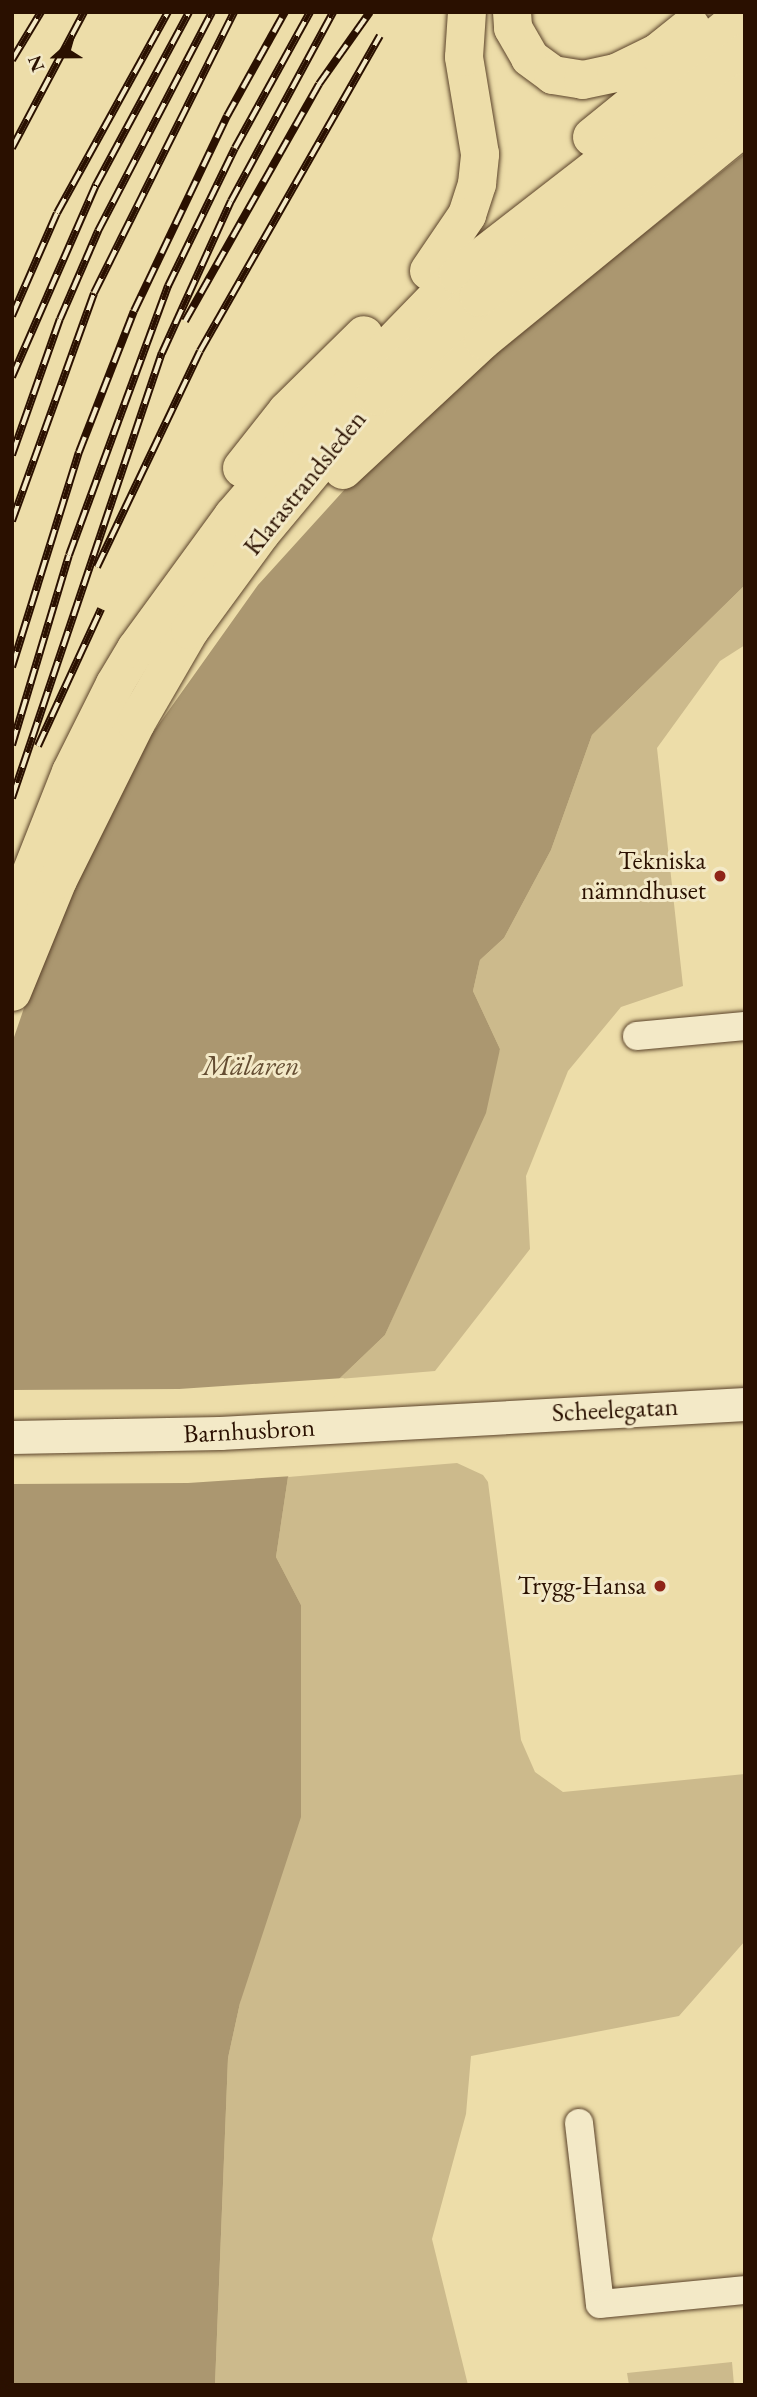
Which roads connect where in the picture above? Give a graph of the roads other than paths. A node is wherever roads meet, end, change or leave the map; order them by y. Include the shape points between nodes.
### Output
1 (467, 12) edge
2 (512, 12) edge
3 (709, 12) edge
4 (745, 13) edge
5 (745, 52) edge
6 (745, 92) edge
7 (745, 126) edge
8 (429, 271) junction
9 (261, 533) junction
10 (136, 649) junction
11 (12, 921) edge
12 (12, 992) edge
13 (745, 1026) edge
14 (637, 1037) dead end
15 (745, 1404) edge
16 (485, 1415) joint
17 (12, 1437) edge
18 (579, 2123) dead end
19 (745, 2290) edge

1 - 8 highway via 464,57 480,154 477,184 467,215
2 - 3 highway via 513,28 530,58 553,75 583,80 616,74 657,53
4 - 8 highway
5 - 10 highway, Klarastrandsleden via 458,275 302,436 233,516
6 - 9 highway, Klarastrandsleden via 479,297 375,397
7 - 9 highway via 445,374 323,490
8 - 10 highway via 287,411 250,457 183,556
9 - 12 highway, Klarastrandsleden via 190,629 136,723 63,868
10 - 11 highway, Klarastrandsleden via 71,772
13 - 14 street
15 - 16 street, Scheelegatan
16 - 17 street, Barnhusbron via 220,1433
18 - 19 street via 600,2304

